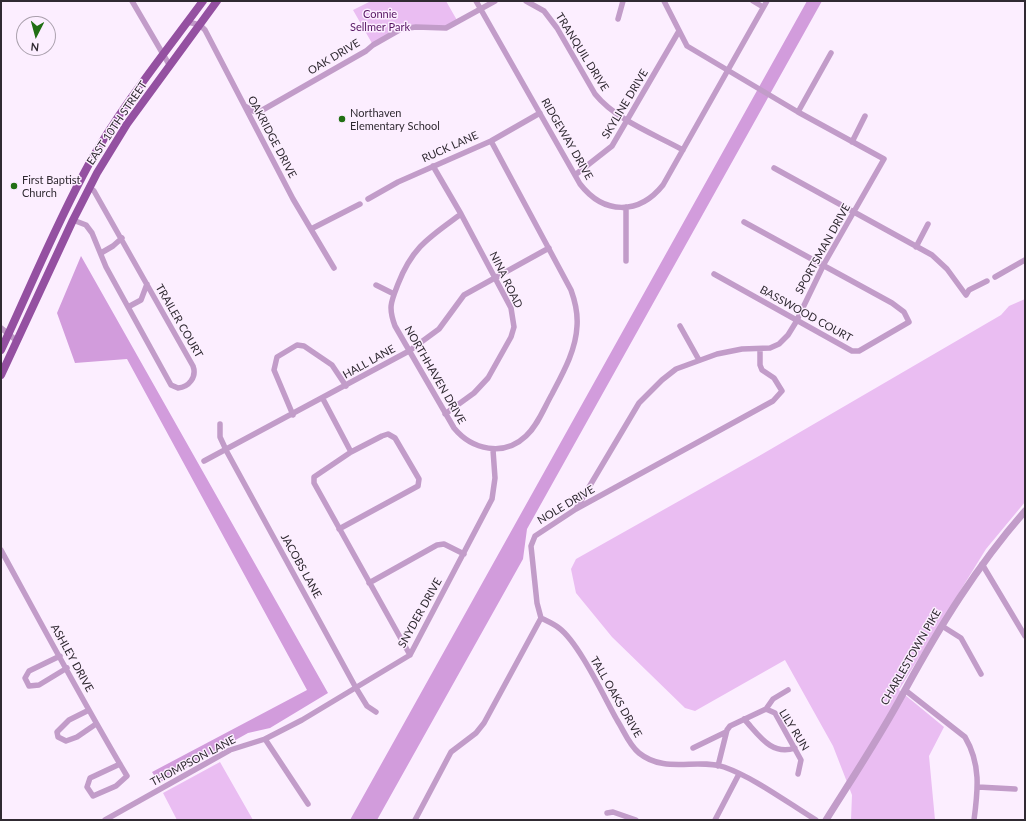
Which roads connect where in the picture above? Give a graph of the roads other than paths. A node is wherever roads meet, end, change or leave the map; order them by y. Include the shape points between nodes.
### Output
1 (132, 1) edge
2 (203, 1) edge
3 (217, 1) edge
4 (476, 1) edge
5 (495, 1) edge
6 (526, 1) edge
7 (623, 1) edge
8 (664, 1) edge
9 (753, 1) edge
10 (767, 1) edge
11 (763, 7) junction
12 (481, 9) junction
13 (618, 19) dead end
14 (188, 22) junction
15 (200, 25) junction
16 (679, 31) junction
17 (831, 53) dead end
18 (163, 56) junction
19 (170, 66) junction
20 (728, 70) junction
21 (245, 106) junction
22 (798, 112) junction
23 (540, 113) junction
24 (865, 116) dead end
25 (628, 120) junction
26 (491, 140) junction
27 (852, 142) junction
28 (683, 150) junction
29 (433, 166) junction
30 (87, 167) junction
31 (774, 168) dead end
32 (96, 173) junction
33 (575, 175) junction
34 (89, 187) junction
35 (368, 199) dead end
36 (360, 204) dead end
37 (626, 207) junction
38 (855, 213) junction
39 (461, 214) junction
40 (73, 220) junction
41 (744, 222) dead end
42 (928, 224) dead end
43 (311, 229) junction
44 (122, 238) junction
45 (916, 247) junction
46 (549, 248) junction
47 (101, 253) junction
48 (1025, 260) edge
49 (626, 261) dead end
50 (824, 264) junction
51 (334, 268) dead end
52 (714, 274) dead end
53 (995, 277) dead end
54 (495, 278) junction
55 (987, 281) dead end
56 (147, 284) junction
57 (376, 285) dead end
58 (394, 294) junction
59 (128, 307) junction
60 (796, 322) junction
61 (680, 326) dead end
62 (1, 328) edge
63 (9, 334) junction
64 (17, 340) junction
65 (1, 350) edge
66 (760, 350) junction
67 (409, 351) junction
68 (699, 360) junction
69 (1, 375) edge
70 (346, 386) junction
71 (323, 399) junction
72 (445, 414) junction
73 (293, 415) junction
74 (220, 424) dead end
75 (226, 449) junction
76 (493, 450) junction
77 (351, 452) junction
78 (204, 461) dead end
79 (576, 509) junction
80 (1025, 512) edge
81 (339, 529) junction
82 (1, 550) edge
83 (464, 554) junction
84 (982, 564) junction
85 (369, 582) junction
86 (541, 618) junction
87 (942, 626) junction
88 (1025, 636) edge
89 (410, 655) junction
90 (60, 656) junction
91 (67, 668) junction
92 (981, 674) dead end
93 (356, 688) junction
94 (788, 690) dead end
95 (905, 690) junction
96 (766, 709) junction
97 (89, 710) junction
98 (376, 712) dead end
99 (744, 719) junction
100 (96, 724) junction
101 (726, 732) junction
102 (265, 739) junction
103 (692, 748) dead end
104 (795, 748) junction
105 (120, 764) junction
106 (718, 766) junction
107 (739, 774) junction
108 (798, 774) dead end
109 (978, 787) junction
110 (1015, 789) dead end
111 (308, 804) dead end
112 (607, 813) dead end
113 (105, 820) edge
114 (415, 820) edge
115 (636, 820) edge
116 (715, 820) edge
117 (816, 820) edge
118 (826, 820) edge
119 (974, 820) edge

1 - 18 street
2 - 14 main road, EAST 10TH STREET
3 - 15 main road, EAST 10TH STREET
4 - 12 street, RIDGEWAY DRIVE
5 - 12 street
6 - 25 street, TRANQUIL DRIVE via 544,11 557,28 594,94 602,103
7 - 13 street
8 - 16 street, SPORTSMAN DRIVE
9 - 11 street
10 - 11 street, RIDGEWAY DRIVE
11 - 20 street, RIDGEWAY DRIVE
12 - 21 street, OAK DRIVE via 446,28 401,29 372,45 366,52 259,112
12 - 23 street, RIDGEWAY DRIVE
14 - 15 street
14 - 18 main road, EAST 10TH STREET
15 - 19 main road, EAST 10TH STREET
15 - 21 street, OAKRIDGE DRIVE via 206,30
16 - 20 street, SPORTSMAN DRIVE via 687,46
16 - 25 street, SKYLINE DRIVE
17 - 22 street
18 - 19 street
18 - 30 main road, EAST 10TH STREET
19 - 32 main road, EAST 10TH STREET via 127,124
20 - 22 street, SPORTSMAN DRIVE
20 - 28 street, RIDGEWAY DRIVE
21 - 43 street, OAKRIDGE DRIVE
22 - 27 street, SPORTSMAN DRIVE
23 - 26 street, RUCK LANE
23 - 33 street, RIDGEWAY DRIVE
24 - 27 street
25 - 28 street, TRANQUIL DRIVE
25 - 33 street, SKYLINE DRIVE via 612,146
26 - 29 street, RUCK LANE
26 - 46 street
27 - 38 street, SPORTSMAN DRIVE via 884,159
28 - 37 street, RIDGEWAY DRIVE via 658,192 652,198
29 - 35 street, RUCK LANE
29 - 39 street, NINA ROAD
30 - 32 street
30 - 63 main road, EAST 10TH STREET
31 - 38 street
32 - 34 main road, EAST 10TH STREET
33 - 37 street, RIDGEWAY DRIVE via 587,194 595,200 612,206
34 - 40 main road, EAST 10TH STREET
34 - 44 street, TRAILER COURT via 94,191
36 - 43 street
37 - 49 street
38 - 45 street
38 - 50 street, SPORTSMAN DRIVE
39 - 54 street, NINA ROAD
39 - 58 street, NORTHHAVEN DRIVE via 425,242 412,256
40 - 47 street, TRAILER COURT via 86,225
40 - 64 main road, EAST 10TH STREET
41 - 50 street
42 - 45 street
43 - 51 street, OAKRIDGE DRIVE
44 - 47 street
44 - 56 street, TRAILER COURT
45 - 55 street via 940,262 966,295 969,290
46 - 54 street, HALL LANE
46 - 76 street via 574,298 577,326 575,340 565,370 530,431 519,442
47 - 59 street, TRAILER COURT
48 - 53 street
50 - 60 street, SPORTSMAN DRIVE
50 - 60 street, BASSWOOD COURT via 892,302 904,312 909,322 860,351 852,351
52 - 60 street, BASSWOOD COURT
54 - 67 street, HALL LANE via 460,298 439,329
54 - 72 street, NINA ROAD via 512,312 513,333 483,384
56 - 59 street via 141,300
56 - 59 street, TRAILER COURT via 194,366 195,373 188,384 178,388 171,385
57 - 58 street
58 - 67 street, NORTHHAVEN DRIVE via 391,299 391,313
60 - 66 street, SPORTSMAN DRIVE via 779,344
61 - 68 street
62 - 63 street
63 - 64 street
63 - 65 main road, EAST 10TH STREET
64 - 69 main road, EAST 10TH STREET
66 - 68 street, SPORTSMAN DRIVE via 742,349
66 - 79 street, NOLE DRIVE via 762,370 774,378 782,391 773,401
67 - 70 street, HALL LANE
67 - 72 street, NORTHHAVEN DRIVE
68 - 79 street, SPORTSMAN DRIVE via 676,369 639,403
70 - 71 street, HALL LANE
70 - 73 street via 332,365 304,346 296,345 277,357 274,370
71 - 73 street, HALL LANE
71 - 77 street
72 - 76 street, NORTHHAVEN DRIVE via 466,441
73 - 75 street, HALL LANE
74 - 75 street, JACOBS LANE via 220,436
75 - 78 street, HALL LANE
75 - 93 street, JACOBS LANE
76 - 83 street, SNYDER DRIVE via 492,499
77 - 81 street via 314,477 314,483
77 - 81 street via 388,434 395,438 419,479 418,486
79 - 86 street, NOLE DRIVE via 533,539 531,546
80 - 84 street, CHARLESTOWN PIKE
81 - 85 street
82 - 90 street, ASHLEY DRIVE
83 - 85 street via 444,544 437,545
83 - 89 street, SNYDER DRIVE
84 - 87 street, CHARLESTOWN PIKE
84 - 88 street
85 - 89 street
86 - 106 street, TALL OAKS DRIVE via 560,629 572,643 627,737 640,753 649,760 668,765
86 - 114 street via 484,723 476,733 451,752
87 - 92 street via 961,638
87 - 95 street, CHARLESTOWN PIKE
89 - 93 street, SNYDER DRIVE
90 - 91 street, ASHLEY DRIVE
90 - 91 street via 29,671 25,678 26,682 29,686 39,685
91 - 97 street, ASHLEY DRIVE
93 - 98 street, JACOBS LANE via 367,706
93 - 102 street, SNYDER DRIVE
94 - 96 street via 773,700
95 - 109 street via 965,737 976,761
95 - 118 street, CHARLESTOWN PIKE
96 - 99 street, LILY RUN
96 - 104 street, LILY RUN via 775,713
97 - 100 street, ASHLEY DRIVE
97 - 100 street via 63,724 57,732 58,737 66,741
99 - 101 street, LILY RUN via 730,726
99 - 104 street via 771,747 788,751
100 - 105 street, ASHLEY DRIVE
101 - 103 street, LILY RUN
101 - 106 street
102 - 111 street
102 - 113 street, THOMPSON LANE via 230,750
104 - 108 street, LILY RUN via 801,760
105 - 105 street, ASHLEY DRIVE via 90,778 87,782 88,791 93,796 120,784 127,776
106 - 107 street, TALL OAKS DRIVE
107 - 116 street
107 - 117 street, TALL OAKS DRIVE
109 - 110 street
109 - 119 street
112 - 115 street via 613,812

